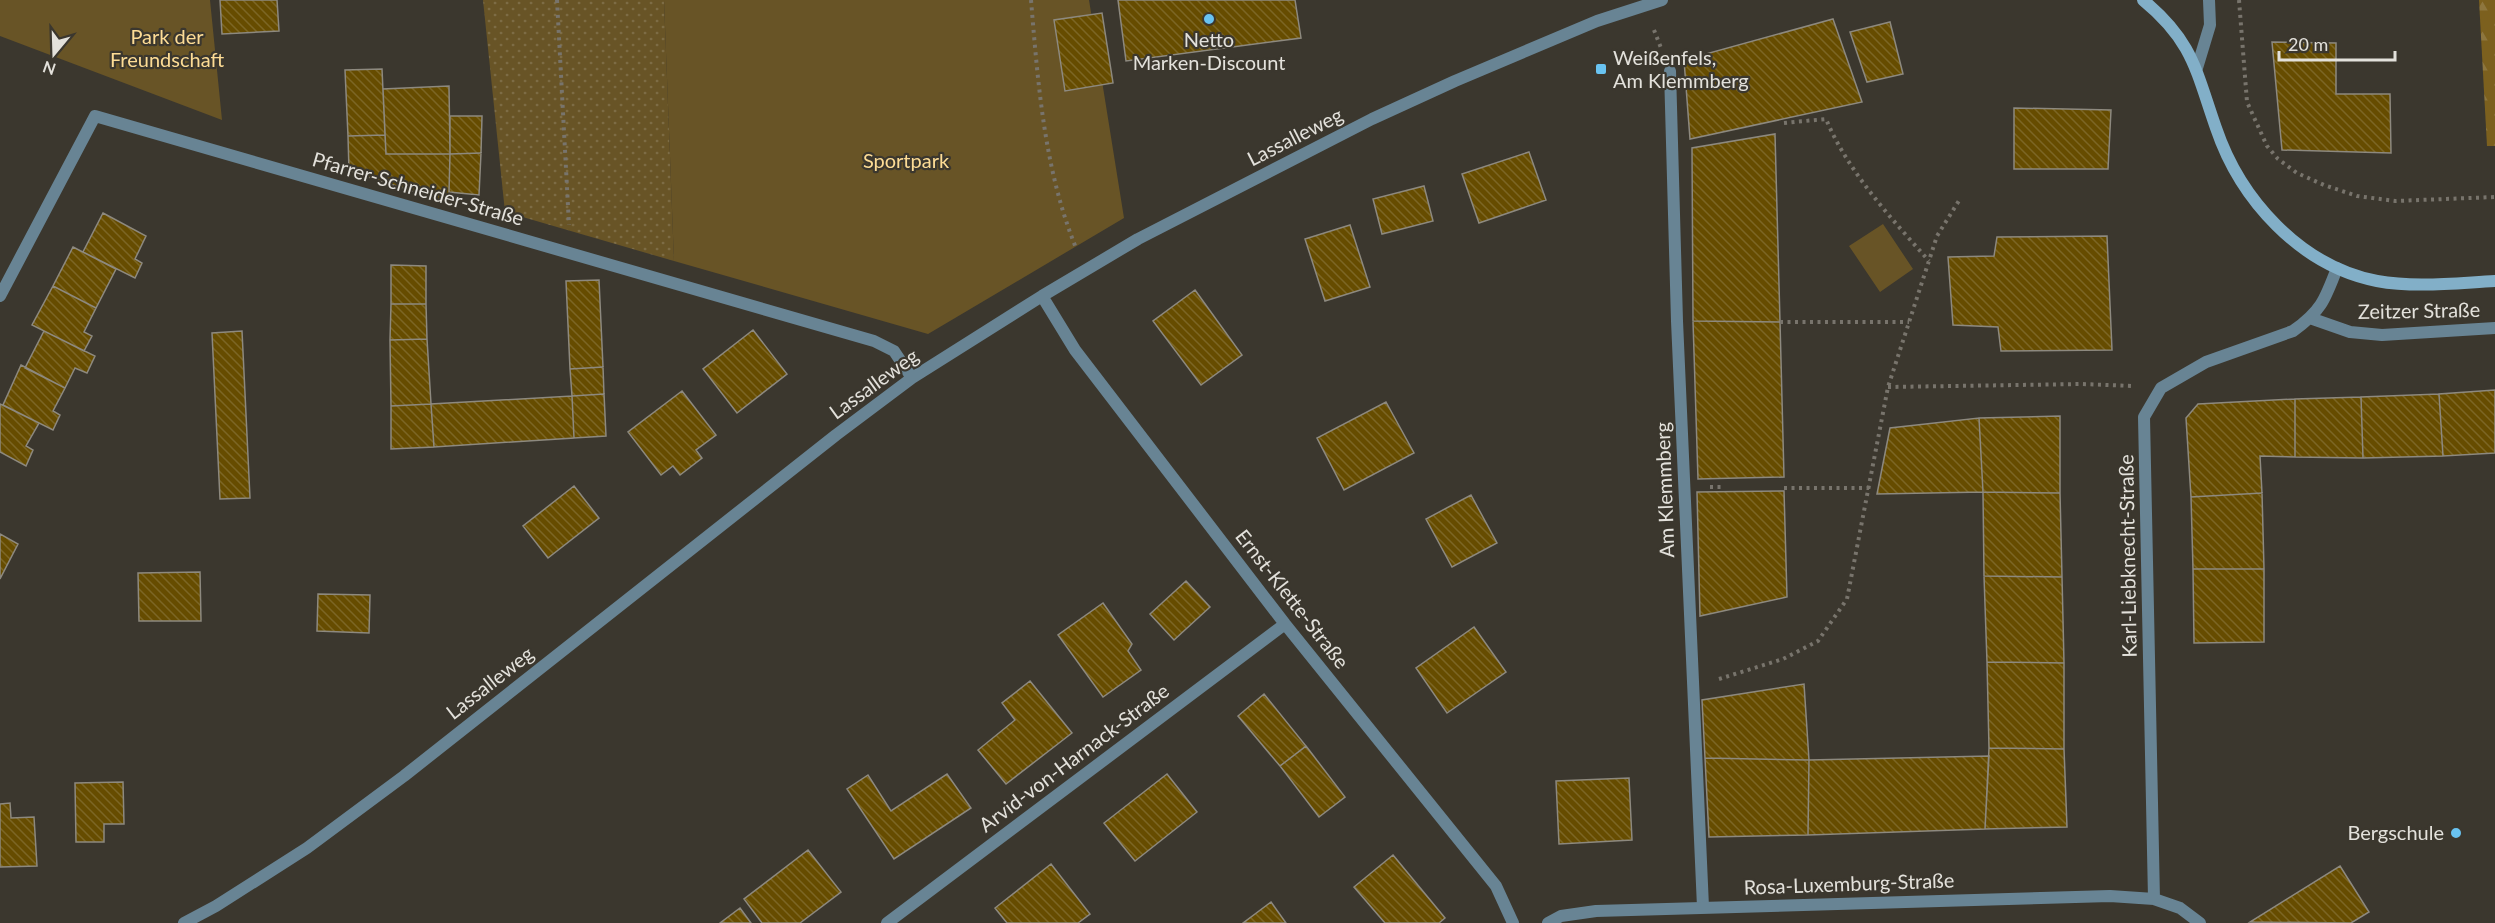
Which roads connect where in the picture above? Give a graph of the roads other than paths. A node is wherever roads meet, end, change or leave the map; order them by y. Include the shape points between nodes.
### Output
1 (1662, 0) edge
2 (2144, 0) edge
3 (2209, 0) edge
4 (2197, 68) junction
5 (1670, 71) road end
6 (2337, 268) junction
7 (2495, 280) edge
8 (0, 296) edge
9 (1042, 296) junction
10 (2310, 318) junction
11 (2495, 328) edge
12 (912, 378) junction
13 (1285, 624) junction
14 (2154, 899) junction
15 (1703, 907) junction
16 (184, 923) edge
17 (888, 923) edge
18 (1514, 923) edge
19 (1548, 923) edge
20 (2200, 923) edge

1 - 9 street, Lassalleweg via 1597,21 1372,119 1138,239
2 - 4 main road, Zeitzer Straße via 2165,18
3 - 4 street via 2210,25
4 - 6 main road, Zeitzer Straße via 2217,130 2251,195 2292,240
5 - 15 street, Am Klemmberg
6 - 7 main road, Zeitzer Straße via 2399,284
6 - 10 street, Karl-Liebknecht-Straße via 2319,309
8 - 12 street, Pfarrer-Schneider-Straße via 95,116 874,341 894,351
9 - 12 street, Lassalleweg
9 - 13 street, Ernst-Klette-Straße via 1075,350
10 - 11 street, Zeitzer Straße via 2350,332 2382,335
10 - 14 street, Karl-Liebknecht-Straße via 2293,331 2206,362 2161,388 2144,417
12 - 16 street, Lassalleweg via 369,802 307,848
13 - 17 street, Arvid-von-Harnack-Straße
13 - 18 street, Ernst-Klette-Straße via 1496,886
14 - 15 street, Rosa-Luxemburg-Straße via 2110,896
14 - 20 street via 2180,909
15 - 19 street, Rosa-Luxemburg-Straße via 1596,911 1562,916

